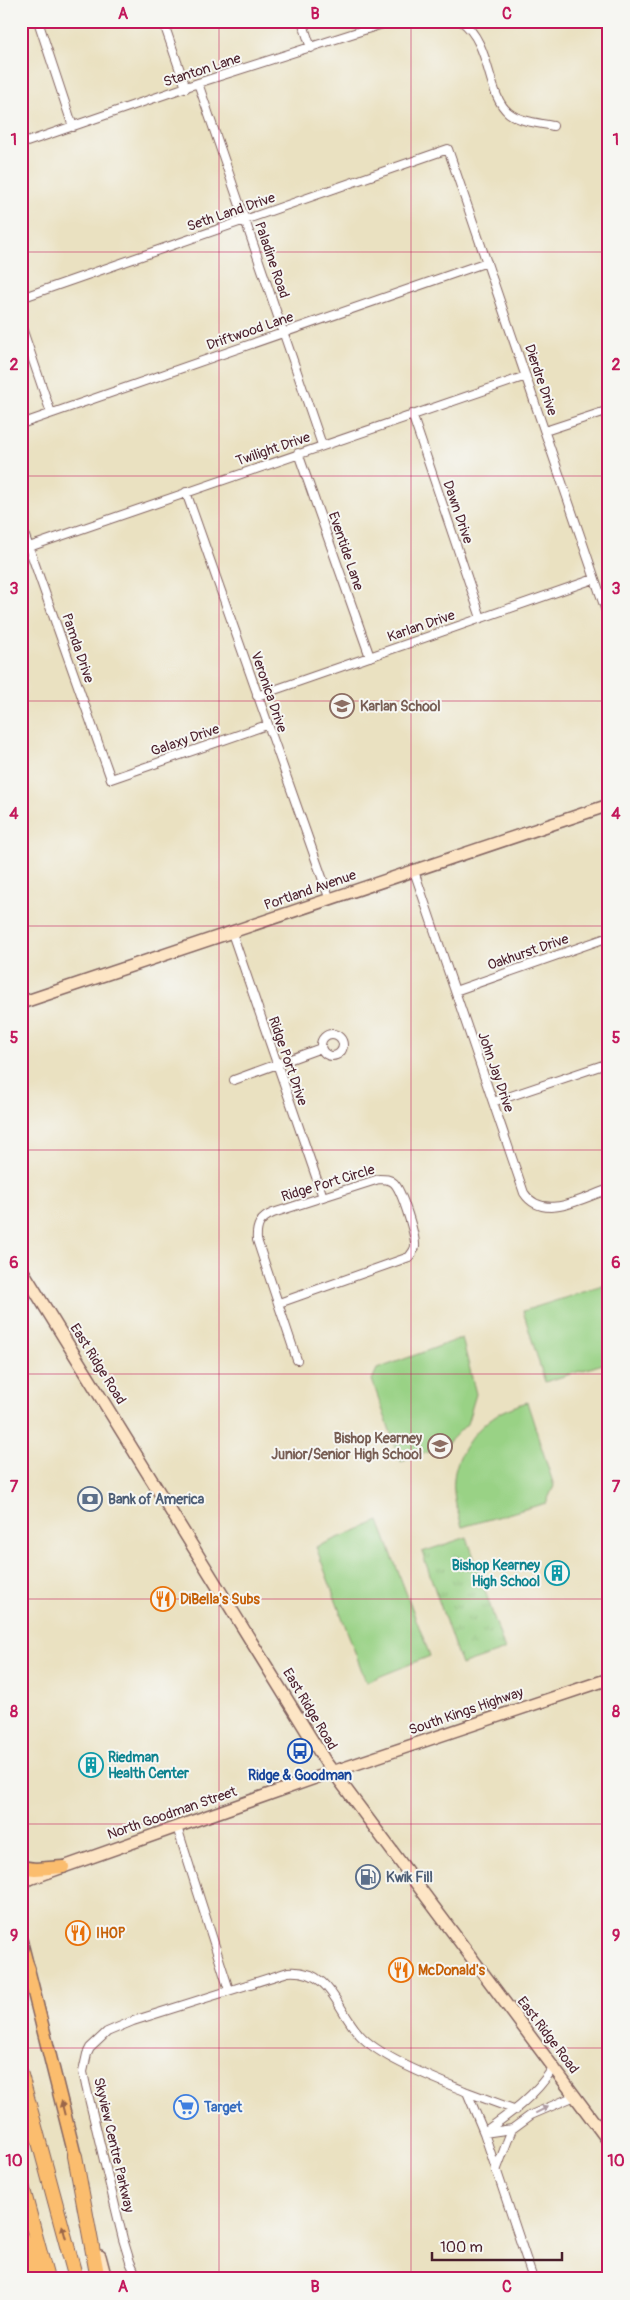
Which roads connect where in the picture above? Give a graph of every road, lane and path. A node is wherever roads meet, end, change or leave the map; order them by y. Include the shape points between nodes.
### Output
1 (38, 21) edge
2 (163, 21) edge
3 (302, 21) edge
4 (392, 21) edge
5 (461, 21) edge
6 (311, 48) junction
7 (198, 83) junction
8 (186, 88) junction
9 (553, 126) dead end
10 (73, 127) junction
11 (21, 144) edge
12 (448, 149) joint
13 (245, 220) junction
14 (487, 262) junction
15 (21, 298) edge
16 (21, 325) edge
17 (283, 332) junction
18 (526, 376) junction
19 (609, 410) edge
20 (51, 413) junction
21 (412, 414) junction
22 (21, 424) edge
23 (545, 431) junction
24 (322, 445) junction
25 (298, 453) junction
26 (186, 492) junction
27 (21, 525) edge
28 (29, 547) junction
29 (594, 579) junction
30 (481, 618) junction
31 (609, 620) edge
32 (370, 657) junction
33 (257, 696) junction
34 (267, 725) junction
35 (111, 779) joint
36 (609, 805) edge
37 (414, 872) junction
38 (330, 900) junction
39 (232, 933) junction
40 (609, 936) edge
41 (455, 990) junction
42 (21, 1003) edge
43 (321, 1048) dead end
44 (609, 1062) edge
45 (276, 1065) junction
46 (234, 1080) dead end
47 (493, 1102) junction
48 (609, 1189) edge
49 (323, 1197) junction
50 (21, 1268) edge
51 (279, 1303) junction
52 (297, 1360) dead end
53 (609, 1679) edge
54 (332, 1772) junction
55 (177, 1827) junction
56 (21, 1867) edge
57 (63, 1867) junction
58 (21, 1882) edge
59 (21, 1941) edge
60 (21, 1951) edge
61 (28, 1969) junction
62 (229, 1990) junction
63 (554, 2068) junction
64 (21, 2075) edge
65 (467, 2092) junction
66 (575, 2096) junction
67 (516, 2110) junction
68 (512, 2129) junction
69 (484, 2133) junction
70 (609, 2142) edge
71 (75, 2156) junction
72 (496, 2171) junction
73 (21, 2182) edge
74 (21, 2237) edge
75 (36, 2279) edge
76 (48, 2279) edge
77 (76, 2279) edge
78 (98, 2279) edge
79 (106, 2279) edge
80 (138, 2279) edge
81 (533, 2279) edge

1 - 10 street
2 - 8 street
3 - 6 street
4 - 6 street, Stanton Lane
5 - 9 street via 478,38 505,108 522,119
6 - 7 street, Stanton Lane
7 - 8 street, Stanton Lane
7 - 13 street, Paladine Road
8 - 10 street, Stanton Lane
10 - 11 street, Stanton Lane
12 - 13 street, Seth Land Drive
12 - 14 street, Dierdre Drive
13 - 15 street, Seth Land Drive
13 - 17 street, Paladine Road
14 - 17 street, Driftwood Lane
14 - 18 street, Dierdre Drive
16 - 20 street
17 - 20 street, Driftwood Lane
17 - 24 street, Paladine Road
18 - 21 street, Twilight Drive
18 - 23 street, Dierdre Drive
19 - 23 street
20 - 22 street, Driftwood Lane
21 - 24 street, Twilight Drive
21 - 30 street, Dawn Drive
23 - 29 street, Dierdre Drive
24 - 25 street, Twilight Drive
25 - 26 street, Twilight Drive
25 - 32 street, Eventide Lane
26 - 28 street, Twilight Drive
26 - 33 street, Veronica Drive
27 - 28 street, Pamda Drive
28 - 35 street, Pamda Drive
29 - 30 street, Karlan Drive
29 - 31 street, Dierdre Drive
30 - 32 street, Karlan Drive
32 - 33 street, Karlan Drive
33 - 34 street, Veronica Drive
34 - 35 street, Galaxy Drive
34 - 38 street, Veronica Drive
36 - 37 main road, Portland Avenue
37 - 38 main road, Portland Avenue
37 - 41 street, John Jay Drive
38 - 39 main road, Portland Avenue
39 - 42 main road, Portland Avenue
39 - 45 street, Ridge Port Drive
40 - 41 street, Oakhurst Drive
41 - 47 street, John Jay Drive
43 - 45 street
44 - 47 street
45 - 46 street
45 - 49 street, Ridge Port Drive
47 - 48 street, John Jay Drive via 522,1188 535,1205 556,1207
49 - 51 street, Ridge Port Circle via 267,1215 258,1225 257,1240
49 - 51 street, Ridge Port Circle via 380,1179 391,1180 400,1193 415,1239 414,1250 399,1262
50 - 54 main road, East Ridge Road
51 - 52 street
53 - 54 main road, South Kings Highway
54 - 55 main road, North Goodman Street
54 - 63 main road, East Ridge Road
55 - 57 main road, North Goodman Street
55 - 62 street
56 - 57 main road
57 - 58 main road, North Goodman Street
59 - 61 main road
60 - 61 highway
71 -> 61 main road
62 - 65 street, Skyview Centre Parkway via 288,1972 307,1974 335,1995 353,2028 364,2040 387,2055
62 - 80 street, Skyview Centre Parkway via 112,2030 99,2039 87,2054 86,2086 123,2239
63 - 66 main road, East Ridge Road
63 - 67 street
77 -> 64 highway
65 - 67 street, Skyview Centre Parkway
65 - 69 street
68 -> 66 street via 531,2115
66 - 70 main road, East Ridge Road
67 - 69 street
68 - 69 street
68 - 72 street
69 - 72 street
71 - 78 highway
71 - 79 main road
72 - 81 street
73 - 76 highway
74 - 75 highway

